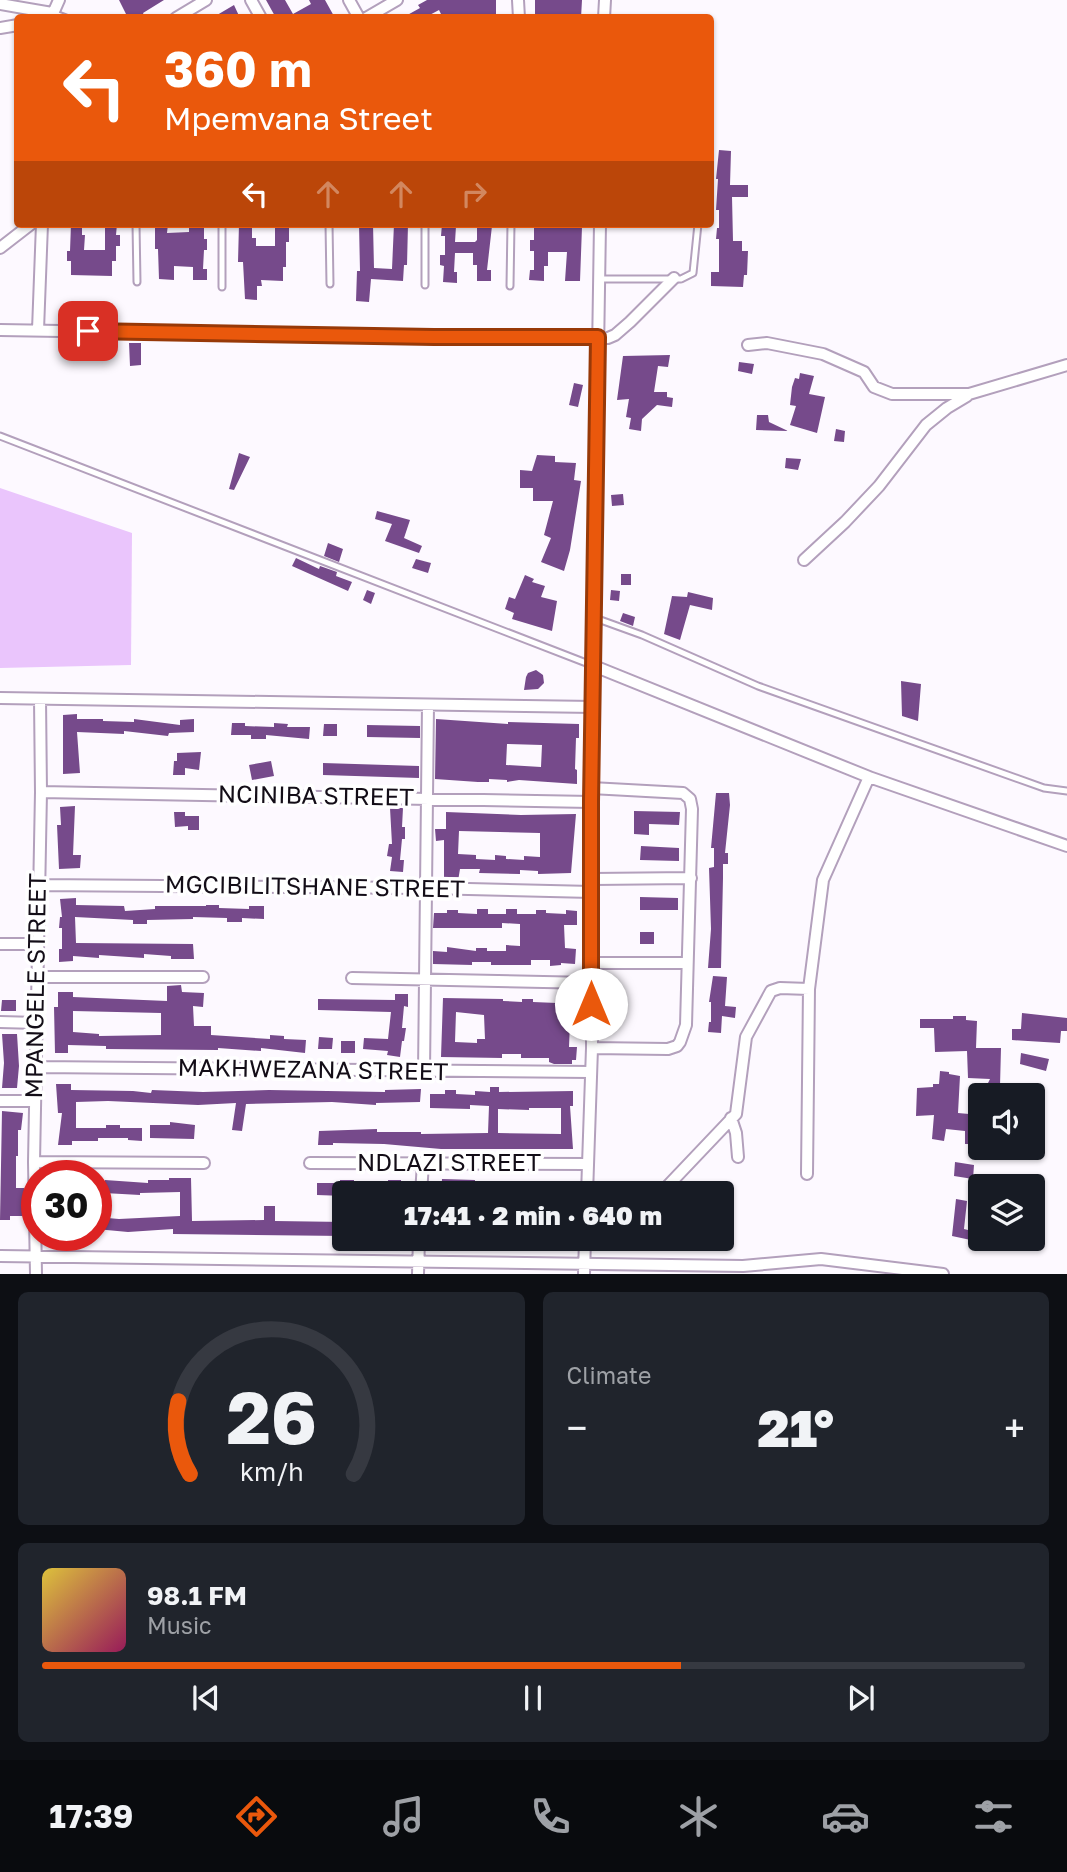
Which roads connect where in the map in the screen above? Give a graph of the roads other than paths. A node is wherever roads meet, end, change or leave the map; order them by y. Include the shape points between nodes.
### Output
1 (206, 0) edge
2 (397, 0) edge
3 (0, 4) edge
4 (45, 14) edge
5 (183, 14) edge
6 (373, 14) edge
7 (26, 228) edge
8 (42, 228) edge
9 (136, 228) edge
10 (222, 228) edge
11 (329, 228) edge
12 (425, 228) edge
13 (512, 228) edge
14 (600, 228) edge
15 (698, 228) edge
16 (0, 248) edge
17 (674, 278) junction
18 (600, 279) junction
19 (137, 282) dead end
20 (330, 284) dead end
21 (425, 285) dead end
22 (510, 286) dead end
23 (222, 287) dead end
24 (0, 330) edge
25 (38, 331) junction
26 (603, 337) junction
27 (748, 345) dead end
28 (1067, 365) edge
29 (969, 394) junction
30 (0, 436) edge
31 (804, 560) dead end
32 (595, 618) junction
33 (594, 666) junction
34 (0, 698) edge
35 (40, 699) junction
36 (428, 705) junction
37 (594, 707) junction
38 (869, 777) junction
39 (591, 788) junction
40 (1067, 791) edge
41 (41, 792) junction
42 (429, 798) junction
43 (591, 802) junction
44 (1067, 846) edge
45 (593, 878) junction
46 (691, 878) junction
47 (38, 885) junction
48 (427, 888) junction
49 (592, 892) junction
50 (0, 944) edge
51 (37, 944) junction
52 (592, 963) junction
53 (687, 963) junction
54 (36, 977) junction
55 (203, 977) dead end
56 (352, 978) dead end
57 (426, 981) junction
58 (591, 983) junction
59 (809, 989) junction
60 (0, 1023) edge
61 (37, 1023) junction
62 (592, 1048) junction
63 (37, 1067) junction
64 (424, 1072) junction
65 (590, 1072) junction
66 (0, 1101) edge
67 (34, 1101) junction
68 (732, 1118) junction
69 (737, 1157) dead end
70 (34, 1160) edge
71 (112, 1162) edge
72 (204, 1163) dead end
73 (310, 1163) dead end
74 (423, 1163) junction
75 (588, 1164) junction
76 (807, 1174) dead end
77 (422, 1181) edge
78 (587, 1181) edge
79 (672, 1181) edge
80 (36, 1251) edge
81 (418, 1251) edge
82 (0, 1256) edge
83 (36, 1257) junction
84 (418, 1260) junction
85 (584, 1268) edge
86 (722, 1269) edge
87 (752, 1269) edge
88 (36, 1273) edge
89 (418, 1273) edge
90 (943, 1273) edge

1 - 5 street
2 - 6 street
3 - 4 street
7 - 16 street
8 - 25 street
9 - 19 lane
10 - 23 lane
11 - 20 lane
12 - 21 lane
13 - 22 lane
14 - 18 street
15 - 17 lane via 693,273
17 - 18 lane
17 - 26 street via 615,335
18 - 26 street
24 - 25 street
25 - 26 street
26 - 32 street
27 - 29 street via 767,343 823,354 864,372 874,387 892,394
28 - 29 street
29 - 31 street via 926,425 879,486
30 - 33 lane
32 - 33 street
32 - 40 lane via 758,686 1044,788
33 - 37 street
33 - 38 street
34 - 35 street
35 - 36 street
35 - 41 street, MPANGELE STREET
36 - 37 street
36 - 42 street
37 - 39 street
38 - 44 street
38 - 59 street via 824,880
39 - 43 street
39 - 46 street via 688,796 692,809
41 - 42 street, NCINIBA STREET
41 - 47 street, MPANGELE STREET
42 - 43 street, NCINIBA STREET
42 - 48 street
43 - 45 street
45 - 46 street
45 - 49 street
46 - 53 street
47 - 48 street, MGCIBILITSHANE STREET
47 - 51 street, MPANGELE STREET
48 - 49 street, MGCIBILITSHANE STREET
48 - 57 street
49 - 52 street
50 - 51 street
51 - 54 street, MPANGELE STREET
52 - 53 street
52 - 58 street
53 - 62 street via 687,1025 677,1046
54 - 55 street
54 - 61 street, MPANGELE STREET
56 - 57 street
57 - 58 street
57 - 64 street
58 - 62 street
59 - 68 street via 771,991 746,1037
59 - 76 street
60 - 61 street
61 - 63 street, MPANGELE STREET
62 - 65 street
63 - 64 street, MAKHWEZANA STREET
63 - 67 street, MPANGELE STREET
64 - 65 street, MAKHWEZANA STREET
65 - 75 street
66 - 67 street
67 - 70 street, MPANGELE STREET
68 - 69 street
68 - 79 street
71 - 72 street
73 - 74 street, NDLAZI STREET
74 - 75 street, NDLAZI STREET
74 - 77 street
75 - 78 street
80 - 83 street, MPANGELE STREET
81 - 84 street
82 - 83 street
83 - 84 street
83 - 88 street, MPANGELE STREET
84 - 85 street
84 - 89 street
85 - 86 street
86 - 87 street
87 - 90 street via 821,1259

